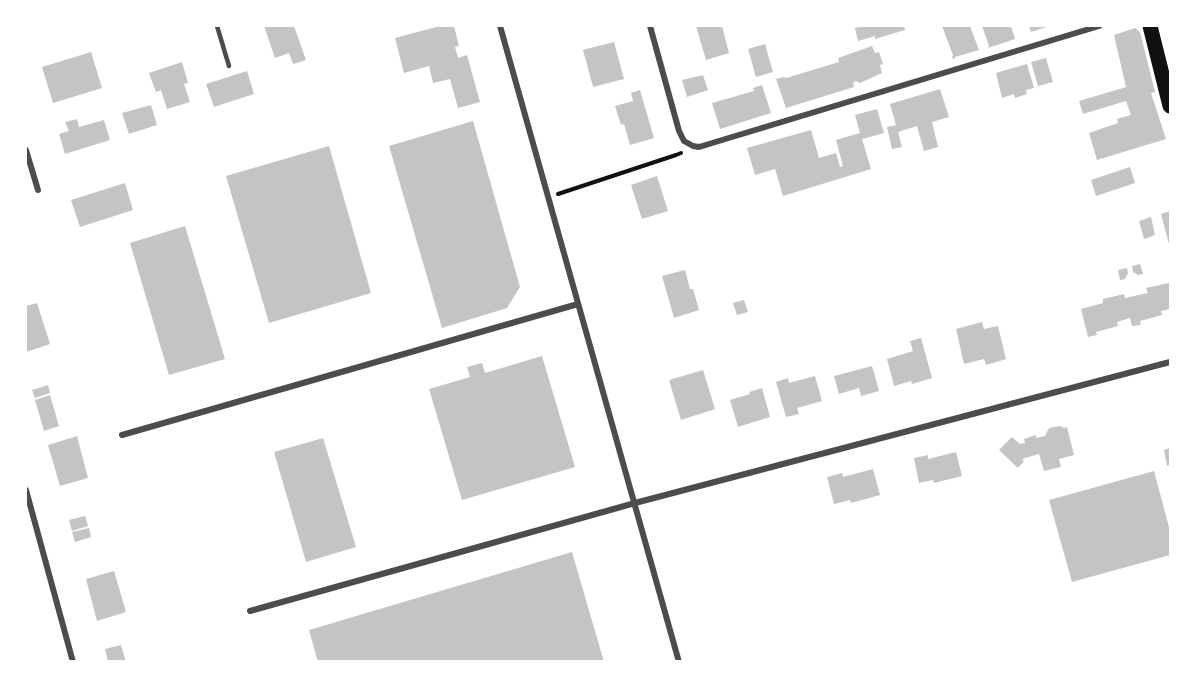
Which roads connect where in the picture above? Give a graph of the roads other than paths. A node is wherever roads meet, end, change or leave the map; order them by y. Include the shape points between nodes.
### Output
1 (217, 26) edge
2 (500, 26) edge
3 (650, 26) edge
4 (1099, 26) edge
5 (1150, 26) edge
6 (229, 66) dead end
7 (1170, 106) edge
8 (26, 150) edge
9 (38, 190) dead end
10 (578, 304) junction
11 (1170, 363) edge
12 (122, 435) dead end
13 (26, 490) edge
14 (635, 503) junction
15 (250, 611) dead end
16 (73, 662) edge
17 (679, 662) edge

1 - 6 lane
2 - 10 street
3 - 4 street via 684,141 699,147
5 - 7 main road
8 - 9 street
10 - 12 street
10 - 14 street
11 - 14 street
13 - 16 street
14 - 15 street
14 - 17 street

